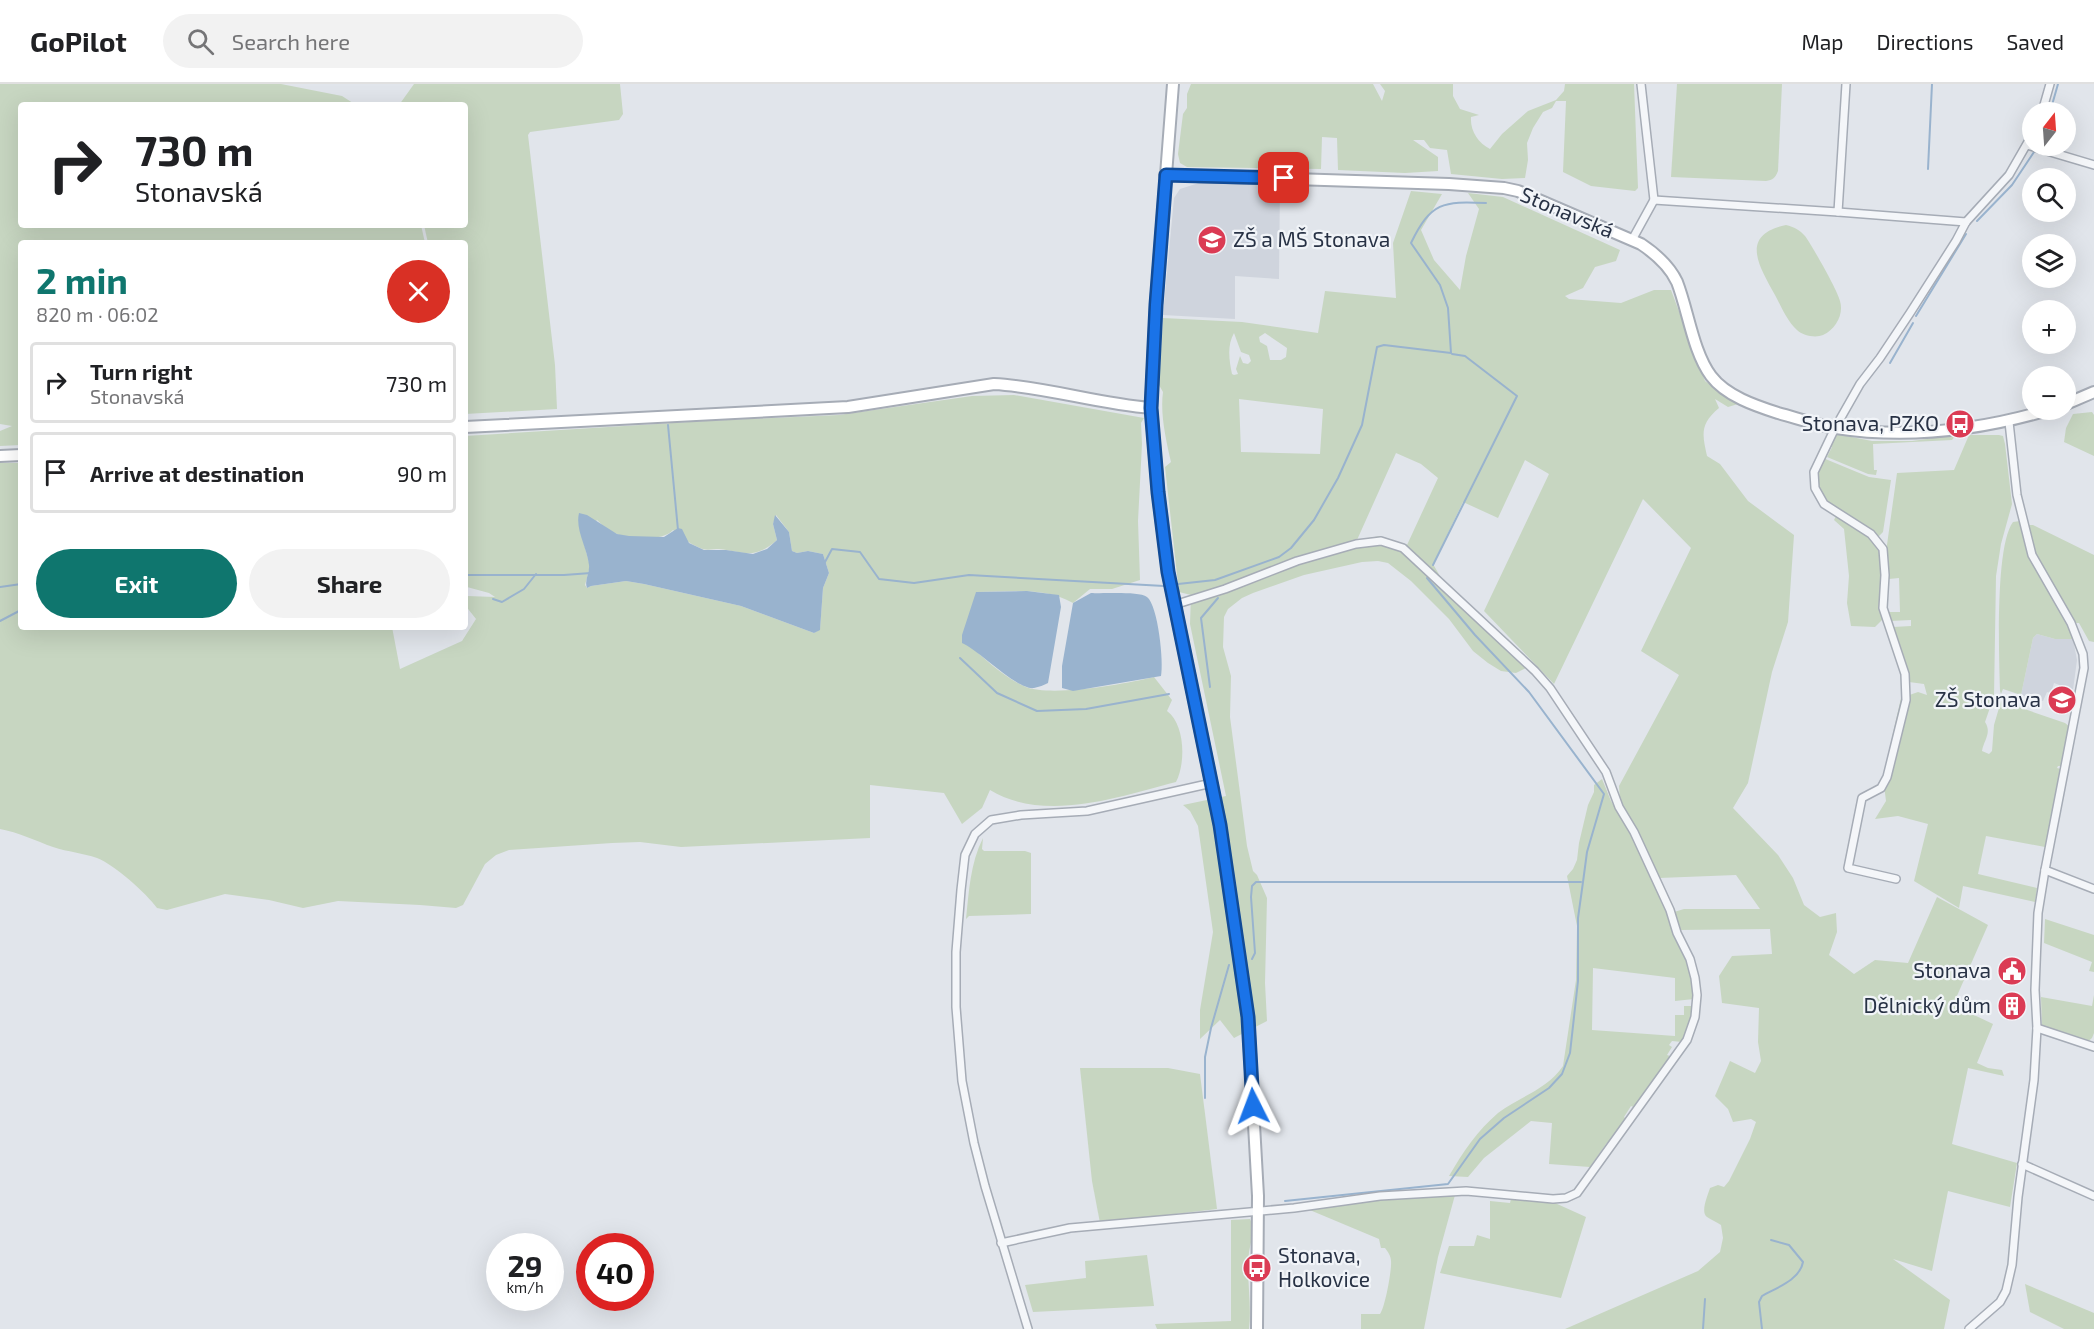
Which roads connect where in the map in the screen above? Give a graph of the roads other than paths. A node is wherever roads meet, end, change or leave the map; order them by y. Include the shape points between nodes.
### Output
1 (1173, 84) edge
2 (1641, 84) edge
3 (1846, 84) edge
4 (2050, 84) edge
5 (2045, 102) edge
6 (2022, 153) edge
7 (2064, 156) edge
8 (2094, 165) edge
9 (1166, 175) junction
10 (1654, 200) junction
11 (1838, 212) junction
12 (1966, 222) junction
13 (1632, 240) junction
14 (2094, 392) edge
15 (2076, 400) edge
16 (1151, 408) junction
17 (2022, 418) edge
18 (2008, 422) junction
19 (468, 427) edge
20 (1834, 428) junction
21 (18, 455) edge
22 (0, 456) edge
23 (1174, 605) junction
24 (1212, 783) junction
25 (2045, 870) junction
26 (1896, 879) dead end
27 (2094, 889) edge
28 (2037, 1029) junction
29 (2094, 1047) edge
30 (2022, 1164) junction
31 (2094, 1196) edge
32 (1257, 1210) junction
33 (1001, 1243) junction
34 (1028, 1329) edge
35 (1257, 1329) edge
36 (1969, 1329) edge

1 - 9 street
2 - 10 street
3 - 11 street
4 - 5 street
6 - 12 street via 2009,175
7 - 8 street
9 - 13 street, Stonavská via 1504,188
9 - 16 street
10 - 11 street
10 - 13 street
11 - 12 street
12 - 20 street
13 - 20 street, Stonavská via 1658,256 1673,273 1700,355 1711,376 1728,392 1764,409
14 - 15 street
16 - 19 street via 994,384 848,407
16 - 23 street
17 - 18 street
18 - 20 street, Stonavská via 1926,432
18 - 25 street via 2017,495 2032,555 2071,623 2083,654 2083,675
20 - 26 street via 1814,472 1815,488 1824,504 1870,534 1883,549 1883,608 1905,674 1906,700 1887,777 1881,788 1862,798 1848,868
21 - 22 street
23 - 24 street
23 - 32 street via 1356,544 1381,541 1403,549 1550,688 1606,772 1619,807 1657,879 1695,978 1695,1017 1687,1040 1577,1193 1553,1199 1466,1191
24 - 32 street via 1248,1017
24 - 33 street via 1087,811 991,820 975,834 965,855 956,952 956,1007 964,1091
25 - 27 street
25 - 28 street via 2036,947
28 - 29 street
28 - 30 street
30 - 31 street
30 - 36 street via 2006,1291 2000,1302
32 - 33 street via 1070,1228
32 - 35 street
33 - 34 street

